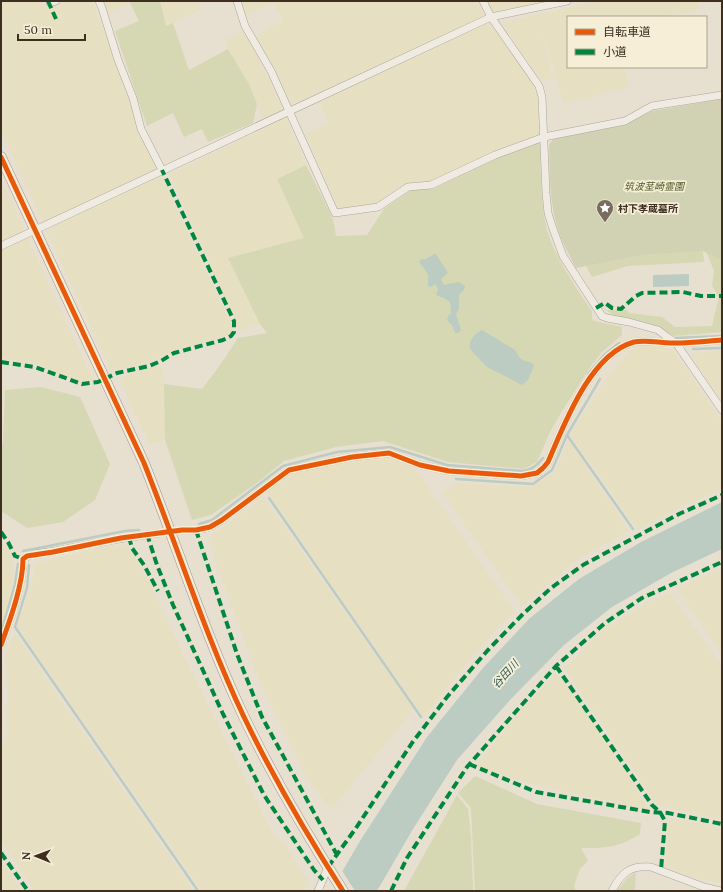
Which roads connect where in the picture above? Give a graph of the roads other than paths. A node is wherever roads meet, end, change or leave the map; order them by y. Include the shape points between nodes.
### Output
1 (99, 1) edge
2 (237, 1) edge
3 (483, 1) edge
4 (567, 1) edge
5 (491, 16) junction
6 (722, 95) edge
7 (290, 111) junction
8 (544, 137) junction
9 (1, 157) edge
10 (162, 170) junction
11 (35, 230) junction
12 (1, 246) edge
13 (722, 340) edge
14 (676, 344) junction
15 (722, 410) edge
16 (182, 530) tunnel mouth
17 (160, 532) tunnel mouth
18 (1, 645) edge
19 (330, 871) junction
20 (318, 891) edge
21 (343, 891) edge
22 (612, 891) edge
23 (720, 891) edge

1 - 10 street via 141,129
2 - 7 street via 245,26
3 - 5 street
4 - 5 street
5 - 7 street
5 - 8 street via 539,86 542,96
6 - 8 street via 652,106 625,121
7 - 8 street via 335,213 378,207 408,187 431,185 495,155
7 - 10 street
8 - 14 street via 548,213 554,235 573,273 602,316 658,330
9 - 11 street
10 - 11 street
11 - 12 street
11 - 19 street via 144,464 200,614 244,716 281,789
13 - 14 street
14 - 15 street
14 - 16 street via 635,342 608,357 588,381 569,412 548,462 537,474 521,476 449,471 420,465 389,452 352,457 289,470 216,524 203,529
17 - 18 street via 27,556 23,559 21,578
19 - 20 street
19 - 21 street
22 - 23 street via 623,874 632,868 642,866

